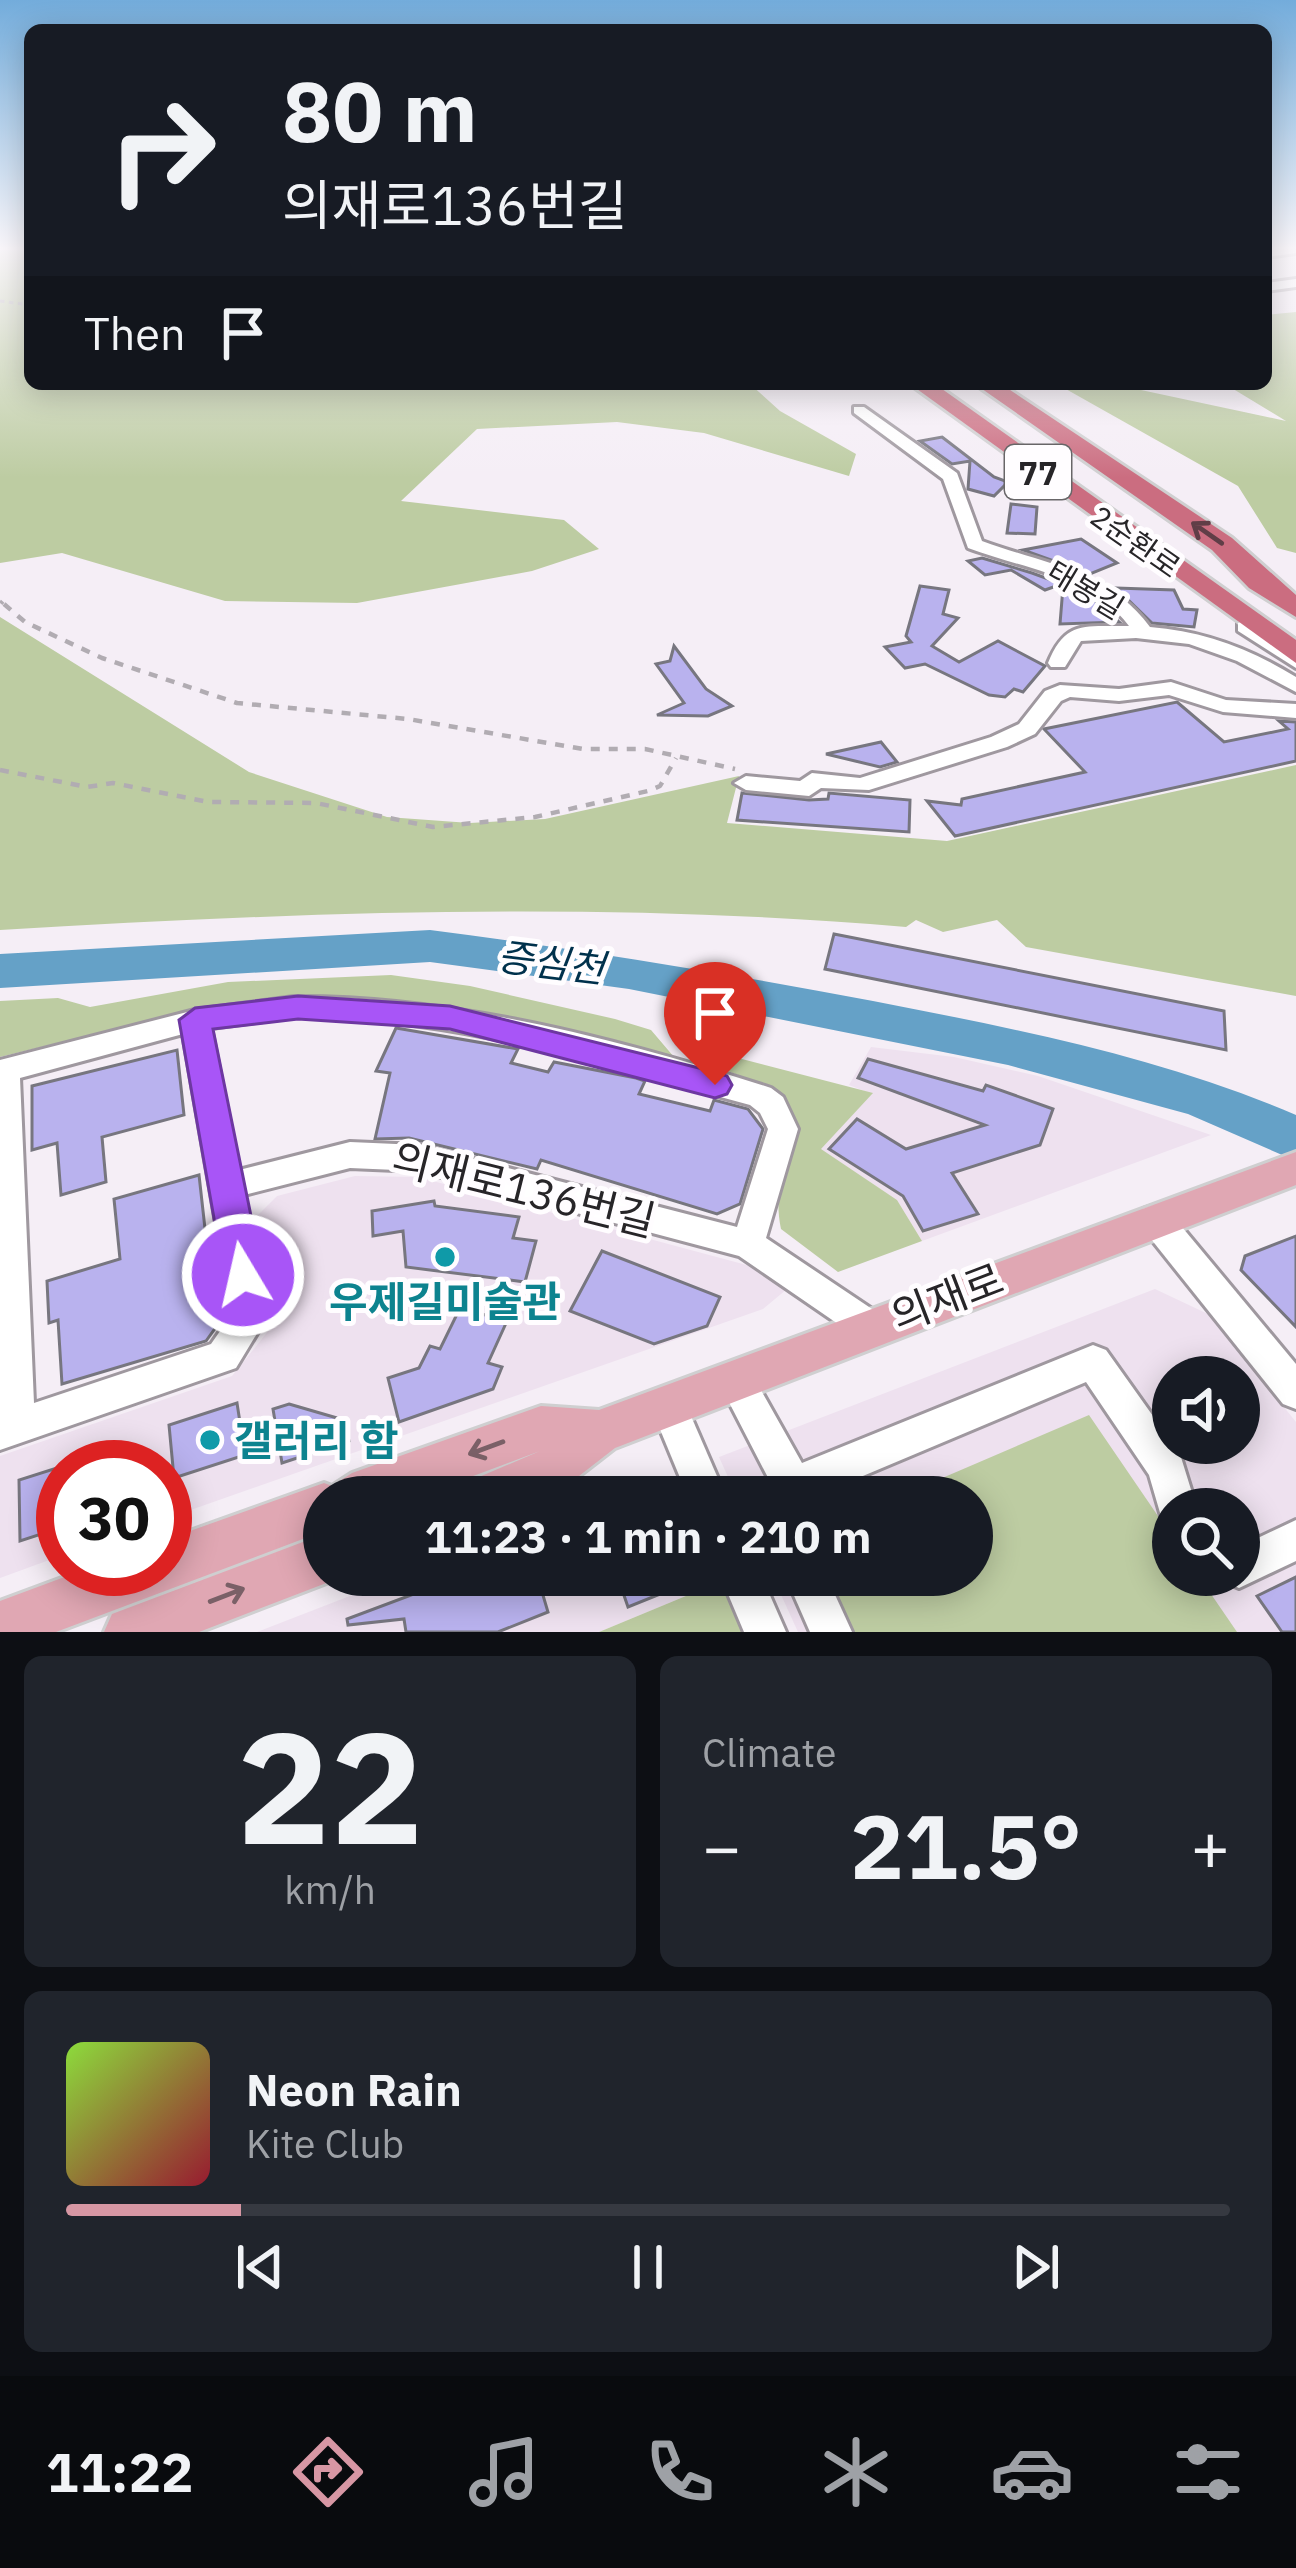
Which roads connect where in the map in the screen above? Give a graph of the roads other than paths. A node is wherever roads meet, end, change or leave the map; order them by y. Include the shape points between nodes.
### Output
1 (901, 390) edge
2 (930, 390) edge
3 (969, 390) edge
4 (970, 390) edge
5 (859, 410) dead end
6 (1171, 554) junction
7 (1296, 608) edge
8 (1245, 627) joint
9 (1296, 627) edge
10 (1141, 629) junction
11 (1296, 658) edge
12 (1058, 663) dead end
13 (1296, 686) edge
14 (1296, 711) edge
15 (749, 777) road end
16 (195, 1020) junction
17 (2, 1071) edge
18 (1296, 1168) edge
19 (229, 1186) junction
20 (1155, 1219) junction
21 (748, 1244) junction
22 (868, 1326) junction
23 (735, 1379) junction
24 (1296, 1392) edge
25 (668, 1405) junction
26 (8, 1430) edge
27 (599, 1432) junction
28 (410, 1476) edge
29 (543, 1476) edge
30 (698, 1476) edge
31 (785, 1476) edge
32 (828, 1476) edge
33 (1172, 1488) edge
34 (303, 1515) edge
35 (1296, 1540) edge
36 (192, 1555) edge
37 (1260, 1558) edge
38 (303, 1567) edge
39 (89, 1596) edge
40 (749, 1596) edge
41 (815, 1596) edge
42 (18, 1625) edge
43 (130, 1632) edge
44 (765, 1632) edge
45 (831, 1632) edge

1 - 8 highway via 1108,552
2 - 6 highway, 2순환로 / 77
3 - 6 highway, 2순환로 / 77
7 -> 4 highway via 1222,544
5 - 10 street, 태봉길 via 951,477 974,544 1052,565 1122,603
6 - 9 highway, 2순환로 / 77
6 - 11 highway, 2순환로 / 77
8 - 11 street
10 - 12 street via 1076,635
10 - 13 street, 태봉길 via 1218,645
14 - 15 street via 1223,706 1171,688 1068,690 1053,696 1028,729 890,779 812,780 809,789
16 - 17 street
16 - 19 street
16 - 21 street via 298,1007 450,1018 760,1096 782,1129
17 - 26 street
18 - 20 main road, 의재로
19 - 21 street, 의재로136번길 via 350,1154 398,1154
19 - 26 street via 250,1317 223,1356
20 - 22 main road, 의재로
20 - 24 street
21 - 22 street, 의재로136번길
22 - 23 main road, 의재로
23 - 25 main road, 의재로
23 - 31 street
25 - 27 main road, 의재로
25 - 30 street
27 -> 28 main road, 의재로 via 541,1428
27 - 29 main road, 의재로
32 - 33 street via 1093,1362 1166,1467
34 - 36 main road
35 - 37 street
43 -> 38 main road
39 - 42 main road
40 - 44 street
41 - 45 street

